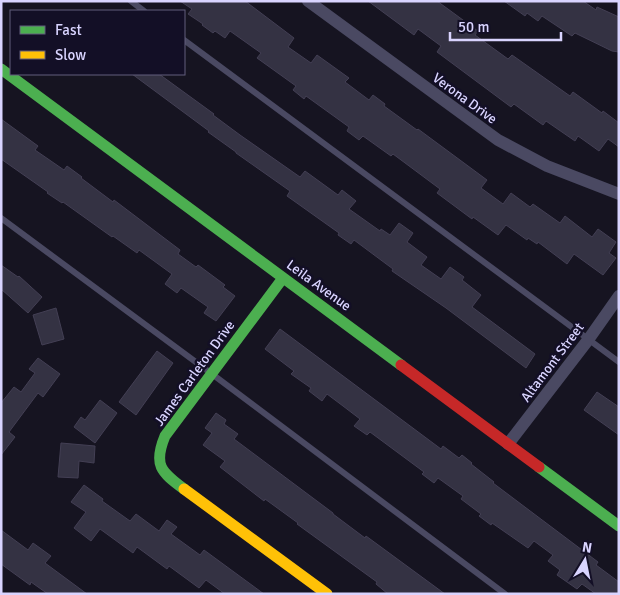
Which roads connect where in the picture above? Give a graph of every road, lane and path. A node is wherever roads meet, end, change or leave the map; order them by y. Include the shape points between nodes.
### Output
1 (131, 1) edge
2 (308, 1) edge
3 (143, 10) edge
4 (185, 41) edge
5 (1, 69) edge
6 (619, 194) edge
7 (1, 218) edge
8 (283, 278) junction
9 (619, 296) edge
10 (588, 340) junction
11 (619, 362) edge
12 (212, 374) junction
13 (508, 444) junction
14 (619, 526) edge
15 (327, 594) edge
16 (505, 594) edge

1 - 3 lane
2 - 6 street, Verona Drive via 498,140 547,166
4 - 10 lane
5 - 8 street, Leila Avenue
7 - 12 lane
8 - 12 street, James Carleton Drive
8 - 13 street, Leila Avenue
9 - 10 street, Altamont Street
10 - 11 lane
10 - 13 street, Altamont Street
12 - 15 street, James Carleton Drive via 165,436 158,451 160,465 167,476
12 - 16 lane
13 - 14 street, Leila Avenue

